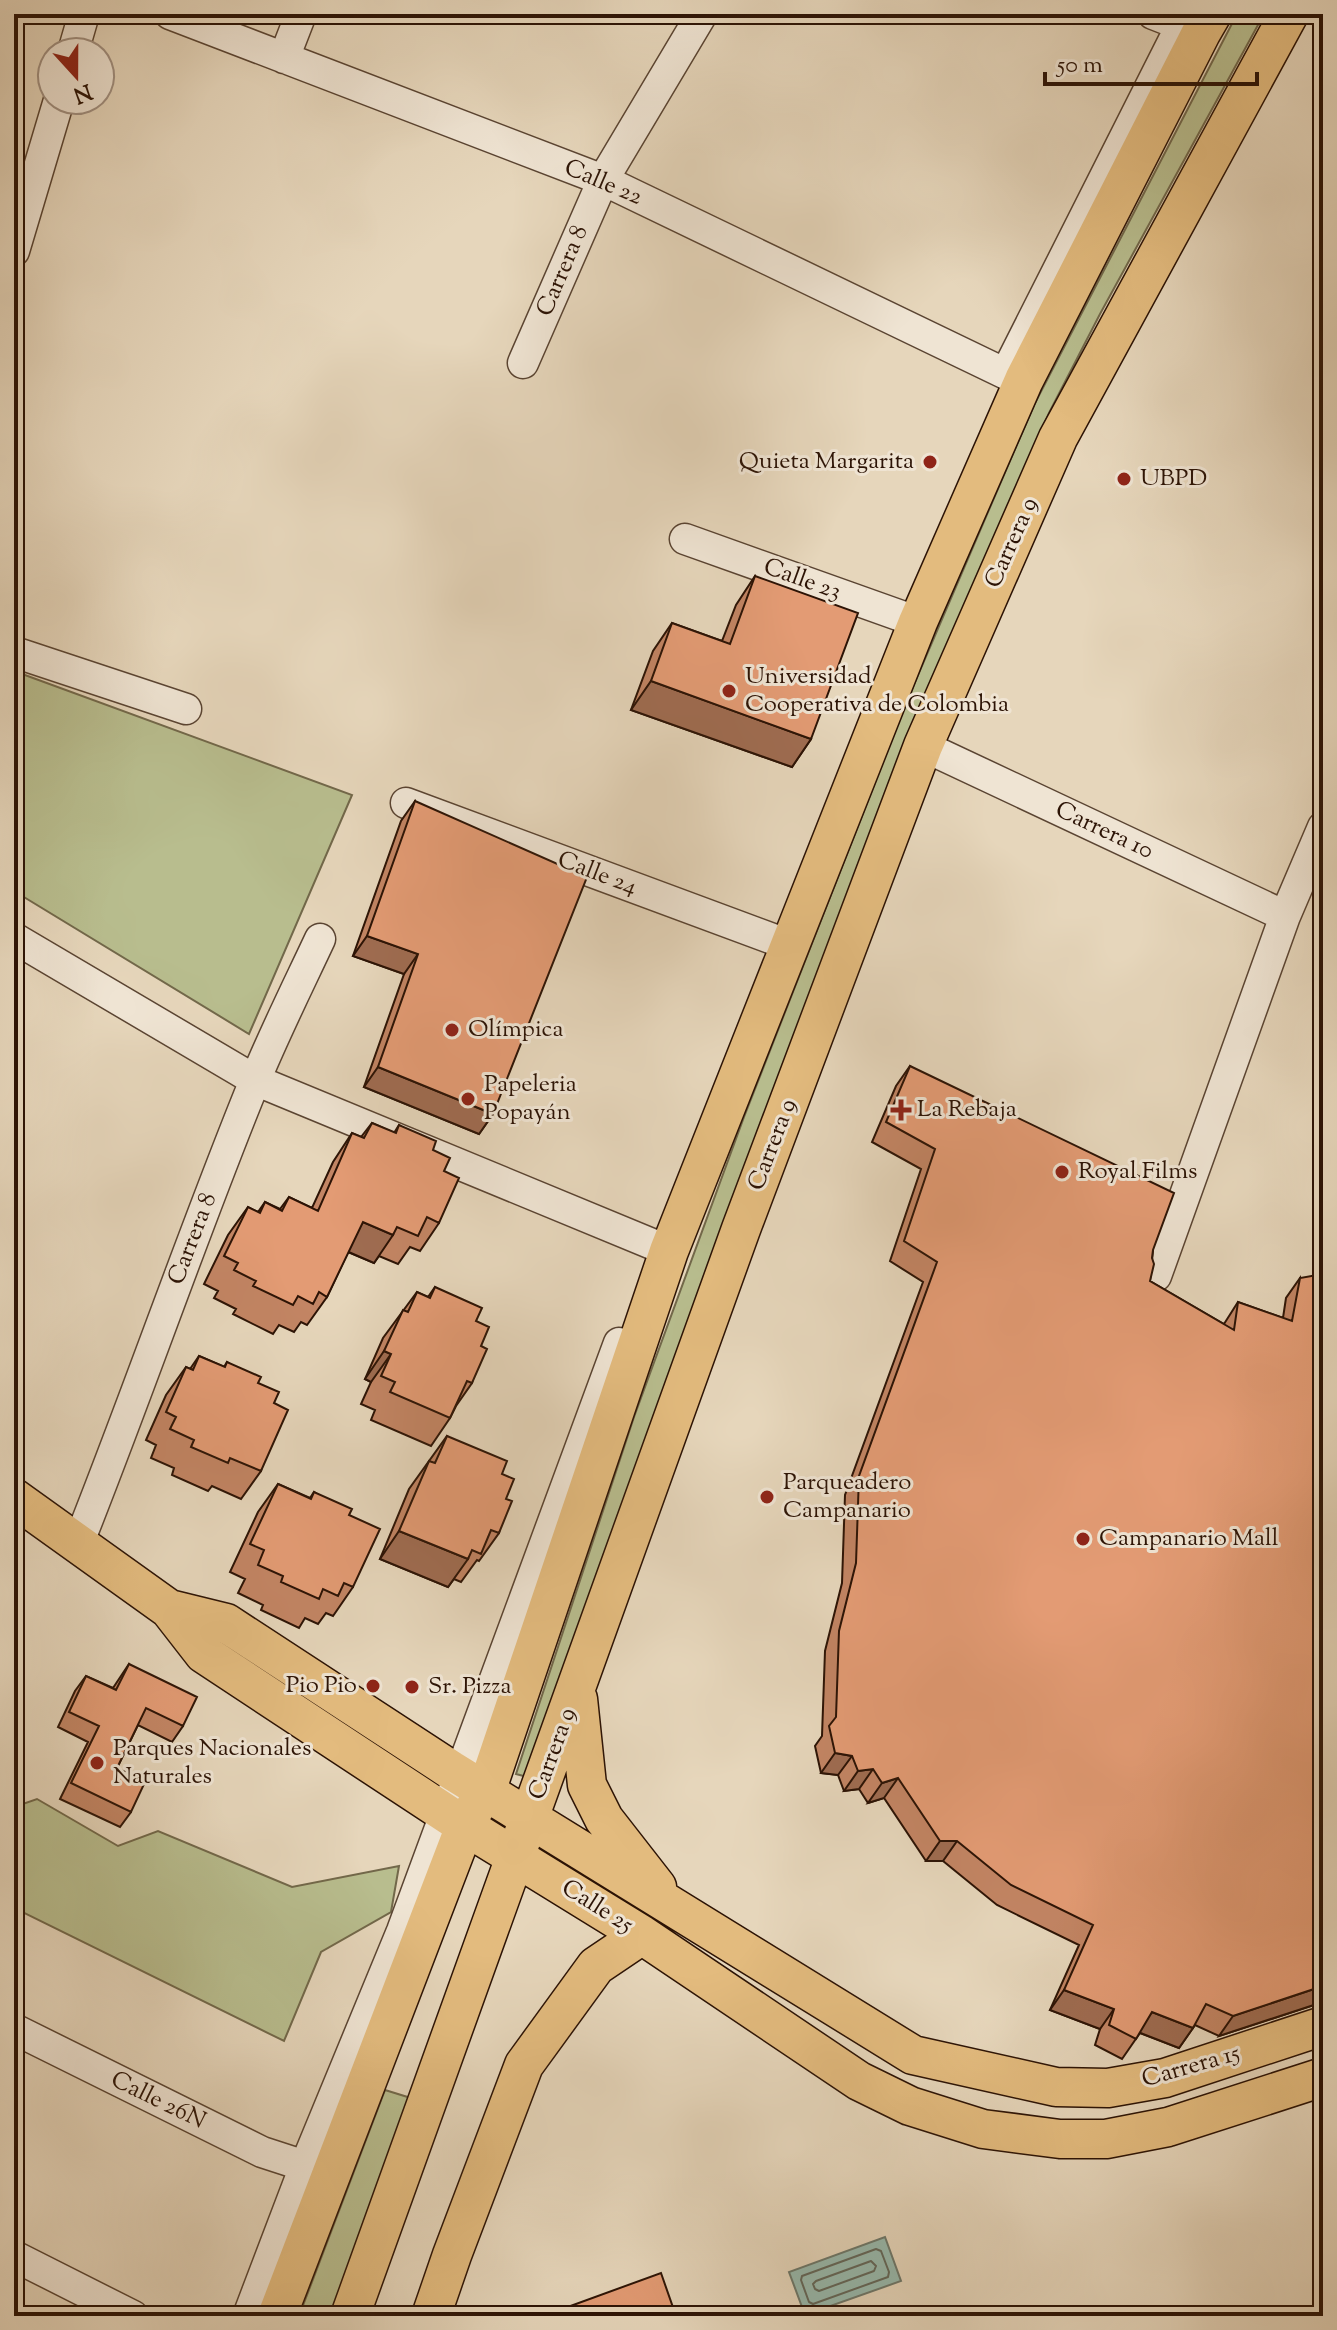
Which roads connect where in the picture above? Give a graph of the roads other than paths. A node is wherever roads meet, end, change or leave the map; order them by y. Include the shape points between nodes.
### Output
1 (84, 14) edge
2 (170, 14) edge
3 (301, 14) edge
4 (702, 14) edge
5 (1289, 14) edge
6 (1187, 20) edge
7 (78, 36) edge
8 (284, 58) junction
9 (54, 116) edge
10 (603, 180) junction
11 (14, 251) edge
12 (523, 363) dead end
13 (1015, 377) junction
14 (685, 539) dead end
15 (910, 619) junction
16 (14, 652) edge
17 (186, 709) dead end
18 (923, 746) junction
19 (406, 803) dead end
20 (1323, 827) edge
21 (1285, 916) junction
22 (14, 938) edge
23 (320, 939) dead end
24 (782, 943) junction
25 (255, 1080) junction
26 (662, 1249) junction
27 (1156, 1276) edge
28 (14, 1498) edge
29 (78, 1544) junction
30 (169, 1609) junction
31 (525, 1674) junction
32 (577, 1688) junction
33 (466, 1761) junction
34 (529, 1819) junction
35 (455, 1820) junction
36 (514, 1855) junction
37 (671, 1906) junction
38 (642, 1935) junction
39 (1323, 2026) edge
40 (14, 2029) edge
41 (1323, 2077) edge
42 (1056, 2087) joint
43 (1060, 2139) joint
44 (305, 2166) junction
45 (14, 2256) edge
46 (90, 2306) edge
47 (133, 2316) edge
48 (248, 2316) edge
49 (277, 2316) edge
50 (350, 2316) edge
51 (431, 2316) edge

1 - 7 street
2 - 8 street, Calle 22
3 - 8 street
4 - 10 street, Carrera 8
5 - 18 main road, Carrera 9 via 1058,438
6 - 13 main road
8 - 10 street, Calle 22
9 - 11 street
10 - 12 street, Carrera 8
10 - 13 street, Calle 22
13 - 15 main road
14 - 15 street, Calle 23
15 - 24 main road
16 - 17 street
18 - 21 street, Carrera 10
18 - 32 main road, Carrera 9 via 741,1229
19 - 24 street, Calle 24
20 - 21 street
21 - 27 street
22 - 25 street
23 - 25 street, Carrera 8
24 - 26 main road
25 - 26 street
25 - 29 street, Carrera 8
26 - 31 main road
26 - 33 street
28 - 29 main road, Calle 25
29 - 30 main road, Calle 25
30 - 33 main road, Calle 25 via 226,1623
30 - 35 main road, Calle 25 via 204,1654
31 - 33 main road
31 - 33 main road
32 - 34 main road, Carrera 9
32 - 37 main road via 587,1785 604,1819
33 - 34 main road, Calle 25
33 - 35 main road
34 - 36 main road, Carrera 9
34 - 37 main road, Calle 25
35 - 36 main road, Calle 25
35 - 44 street via 402,1931
35 - 49 main road
36 - 38 main road, Calle 25
36 - 50 main road, Carrera 9
37 - 42 main road, Calle 25 via 913,2055
38 - 43 main road, Calle 25 via 859,2081 910,2106 983,2129
38 - 51 main road via 596,1966 524,2065
39 - 42 main road, Carrera 15 via 1165,2078 1108,2088
40 - 44 street, Calle 26N via 262,2152
41 - 43 main road, Carrera 15 via 1168,2127 1106,2139
44 - 48 street
45 - 46 street
46 - 47 street

